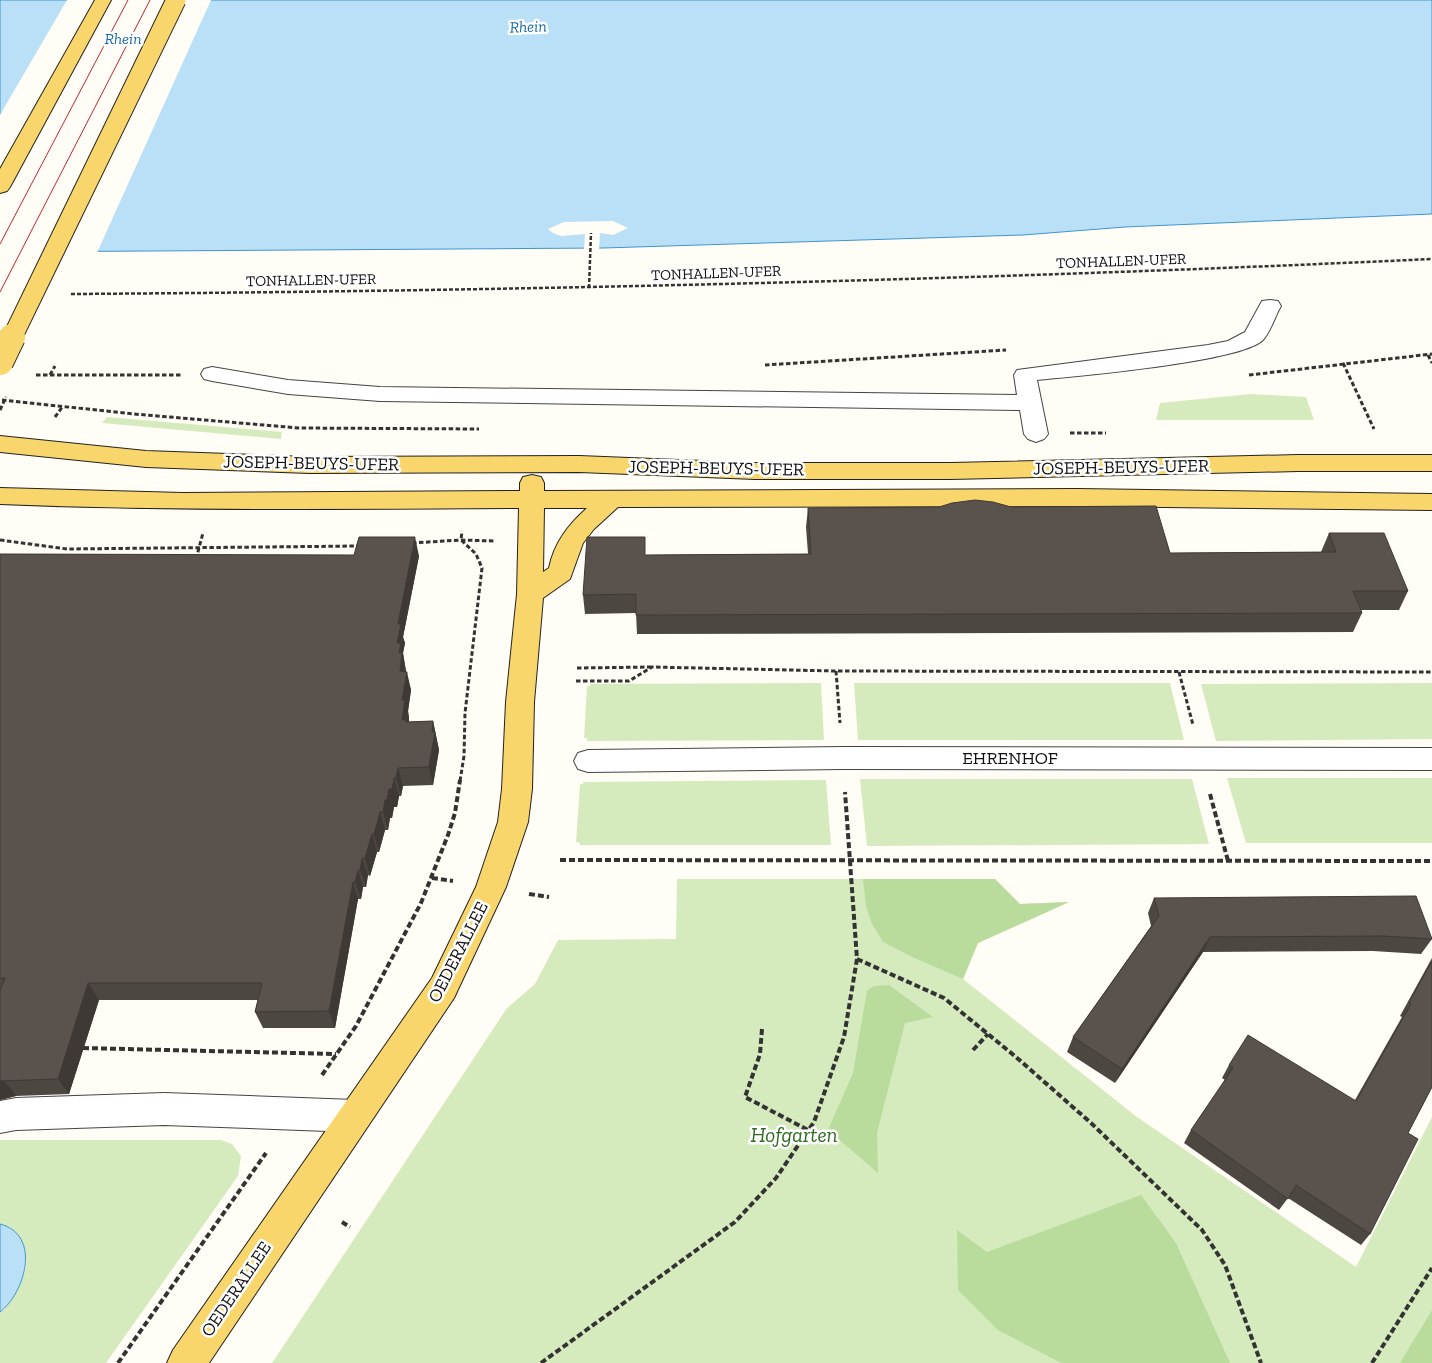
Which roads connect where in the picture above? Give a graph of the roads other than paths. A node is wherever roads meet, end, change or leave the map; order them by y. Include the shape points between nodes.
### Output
1 (103, 0) edge
2 (176, 0) edge
3 (0, 187) edge
4 (1270, 306) dead end
5 (0, 362) edge
6 (212, 374) road end
7 (1030, 403) junction
8 (1036, 434) dead end
9 (0, 444) edge
10 (1432, 463) edge
11 (515, 465) junction
12 (755, 471) junction
13 (0, 496) edge
14 (532, 500) junction
15 (612, 500) junction
16 (1432, 502) edge
17 (530, 594) junction
18 (1432, 759) edge
19 (588, 761) dead end
20 (355, 1116) junction
21 (0, 1117) edge
22 (186, 1363) edge

1 - 3 main road
2 - 5 main road, bridge
4 - 7 street via 1254,336 1236,346 1025,375
6 - 7 street via 288,387 380,394
7 - 8 street
9 - 11 main road, JOSEPH-BEUYS-UFER via 146,459 309,465
10 - 12 main road, JOSEPH-BEUYS-UFER
11 - 12 main road, JOSEPH-BEUYS-UFER via 579,464
11 - 14 main road, OEDERALLEE via 532,476
12 - 14 main road via 591,484
13 - 14 main road, JOSEPH-BEUYS-UFER via 275,503
14 - 15 main road, JOSEPH-BEUYS-UFER
14 - 17 main road, OEDERALLEE
15 - 16 main road, JOSEPH-BEUYS-UFER via 1198,498
15 - 17 main road via 574,534 568,544 561,573
17 - 20 main road, OEDERALLEE via 513,822 491,887 443,988
18 - 19 street, EHRENHOF
20 - 21 street via 164,1109
20 - 22 main road, OEDERALLEE

